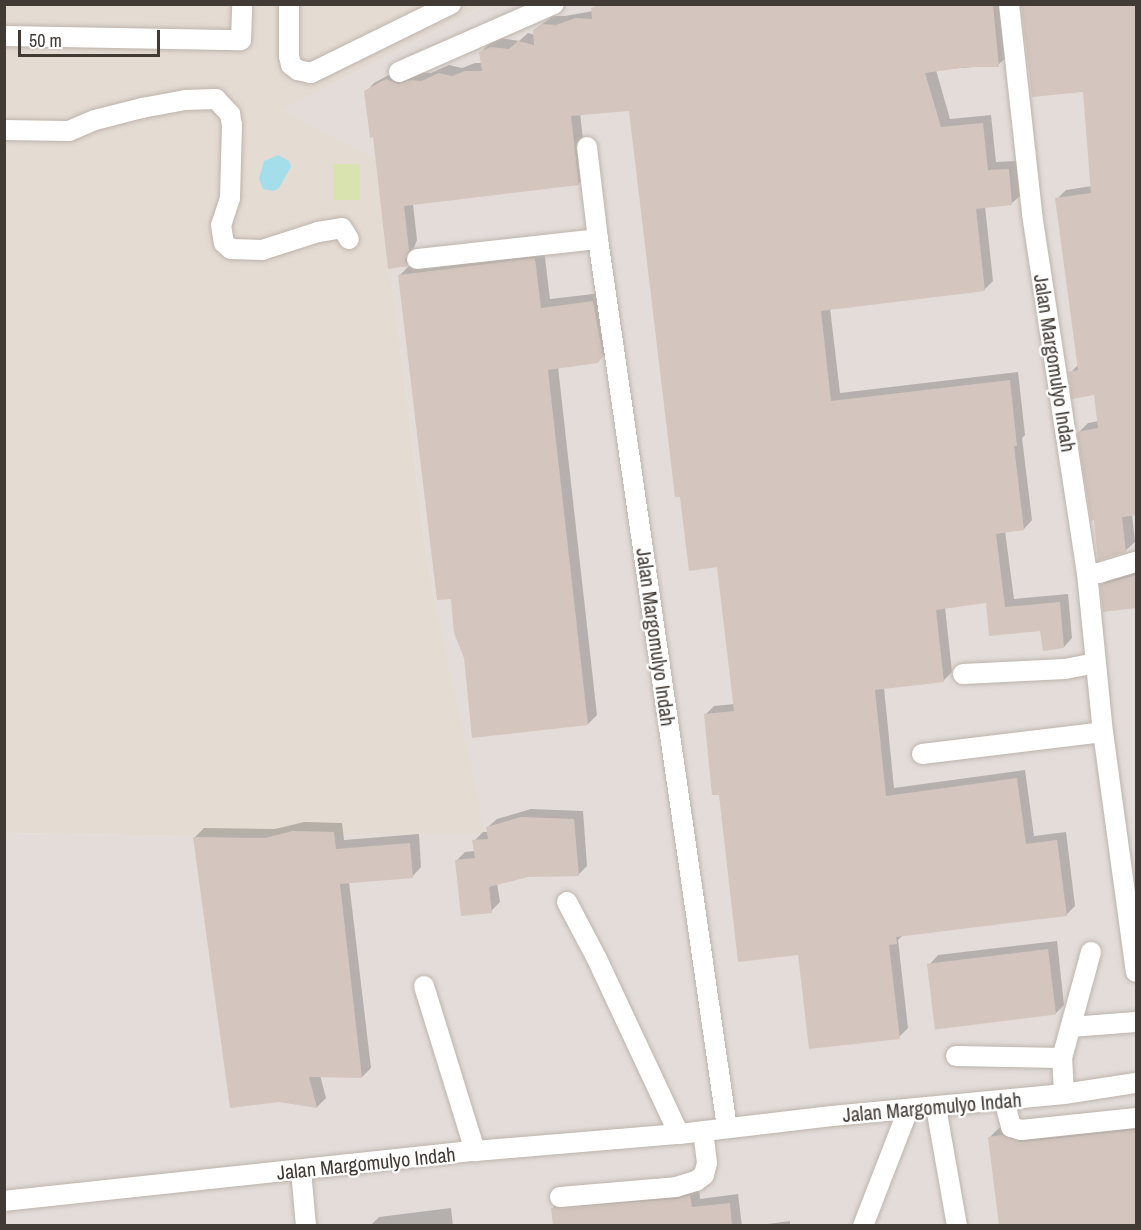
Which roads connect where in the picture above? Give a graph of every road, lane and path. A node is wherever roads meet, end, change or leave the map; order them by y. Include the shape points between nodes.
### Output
1 (242, 4) edge
2 (289, 4) edge
3 (451, 4) edge
4 (554, 4) edge
5 (1009, 4) edge
6 (4, 36) edge
7 (399, 72) dead end
8 (4, 130) edge
9 (587, 147) dead end
10 (349, 239) dead end
11 (598, 239) junction
12 (417, 259) dead end
13 (1137, 562) edge
14 (1087, 573) junction
15 (1095, 663) junction
16 (963, 674) dead end
17 (1103, 732) junction
18 (922, 754) dead end
19 (567, 902) dead end
20 (1091, 952) dead end
21 (1137, 972) edge
22 (424, 986) dead end
23 (1137, 1022) edge
24 (1071, 1027) junction
25 (956, 1056) dead end
26 (1062, 1058) junction
27 (1137, 1083) edge
28 (1064, 1094) junction
29 (1004, 1100) junction
30 (936, 1107) junction
31 (908, 1110) junction
32 (1137, 1118) edge
33 (727, 1128) junction
34 (704, 1131) junction
35 (679, 1134) junction
36 (475, 1150) junction
37 (301, 1170) junction
38 (560, 1197) dead end
39 (4, 1201) edge
40 (306, 1226) edge
41 (863, 1226) edge
42 (957, 1226) edge

1 - 6 street via 241,40
2 - 3 street via 291,64 311,73
4 - 7 street
5 - 14 street, Jalan Margomulyo Indah via 1032,214
8 - 10 street via 69,131 142,108 216,99 230,114 232,125 230,198 221,225 224,243 231,249 262,250 342,228
9 - 11 street, Jalan Margomulyo Indah
11 - 12 street
11 - 33 street, Jalan Margomulyo Indah
13 - 14 street
14 - 15 street, Jalan Margomulyo Indah
15 - 16 street via 1065,669
15 - 17 street, Jalan Margomulyo Indah
17 - 18 street
17 - 21 street, Jalan Margomulyo Indah
19 - 35 street
20 - 24 street
22 - 36 street
23 - 24 street
24 - 26 street
25 - 26 street
26 - 28 street
27 - 28 street, Jalan Margomulyo Indah
28 - 29 street, Jalan Margomulyo Indah
29 - 30 street, Jalan Margomulyo Indah
29 - 32 street via 1011,1127 1021,1130
30 - 31 street, Jalan Margomulyo Indah
30 - 42 street
31 - 33 street, Jalan Margomulyo Indah
31 - 41 street
33 - 34 street, Jalan Margomulyo Indah
34 - 35 street, Jalan Margomulyo Indah
34 - 38 street via 707,1163 704,1175 696,1181
35 - 36 street, Jalan Margomulyo Indah
36 - 37 street, Jalan Margomulyo Indah
37 - 39 street, Jalan Margomulyo Indah
37 - 40 street

